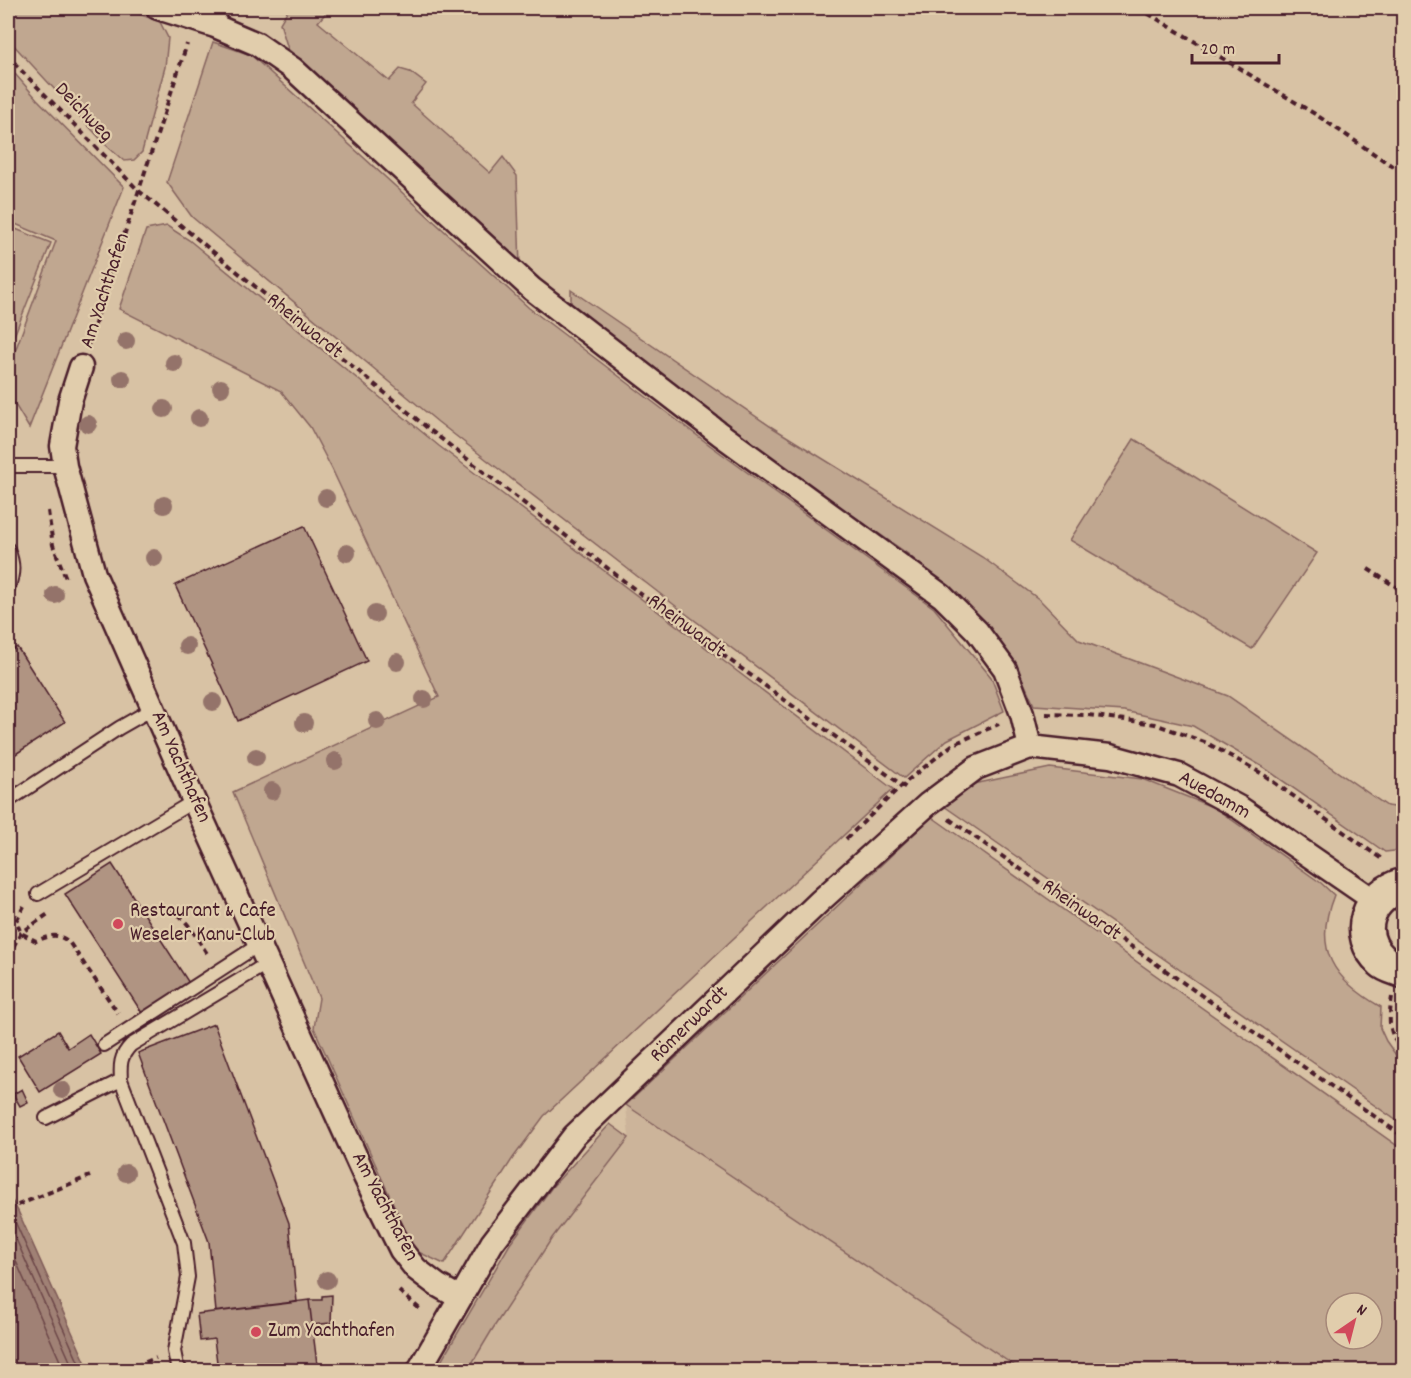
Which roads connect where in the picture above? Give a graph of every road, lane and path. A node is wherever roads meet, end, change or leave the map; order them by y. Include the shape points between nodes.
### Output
1 (158, 8) edge
2 (1139, 8) edge
3 (210, 18) edge
4 (8, 54) edge
5 (1404, 174) edge
6 (139, 191) junction
7 (81, 367) joint
8 (65, 466) junction
9 (8, 468) edge
10 (8, 549) edge
11 (1368, 569) dead end
12 (8, 588) edge
13 (1404, 592) edge
14 (154, 708) junction
15 (1022, 714) junction
16 (1030, 747) junction
17 (902, 785) junction
18 (8, 801) edge
19 (194, 801) junction
20 (928, 804) junction
21 (846, 840) dead end
22 (1399, 872) edge
23 (38, 894) joint
24 (1375, 901) junction
25 (149, 908) dead end
26 (21, 933) junction
27 (264, 953) junction
28 (8, 956) edge
29 (218, 971) junction
30 (1399, 981) edge
31 (129, 1028) junction
32 (104, 1045) dead end
33 (1404, 1053) edge
34 (121, 1080) junction
35 (46, 1118) dead end
36 (1404, 1137) edge
37 (90, 1176) dead end
38 (8, 1209) edge
39 (460, 1298) junction
40 (165, 1354) dead end
41 (8, 1355) edge
42 (14, 1371) edge
43 (126, 1371) edge
44 (181, 1371) edge
45 (419, 1371) edge

1 - 3 street
2 - 5 path via 1315,114
3 - 6 path
3 - 15 street via 294,69 532,289 720,434 942,596 977,631 1005,669
4 - 6 path, Deichweg
6 - 7 path, Am Yachthafen
6 - 17 path, Rheinwardt via 439,437 669,616
7 - 8 street, Am Yachthafen via 62,446
8 - 9 lane
8 - 14 street, Am Yachthafen via 94,574
10 - 12 lane via 14,562
11 - 13 path
14 - 18 lane
14 - 19 street, Am Yachthafen
15 - 16 street
15 - 17 path via 952,745
15 - 22 path via 1088,714 1155,724 1207,743 1261,773
16 - 20 street, Römerwardt via 976,768
16 - 24 street, Auedamm via 1110,756 1179,775 1240,808
17 - 20 path, Rheinwardt
17 - 21 path
19 - 23 lane
19 - 27 street, Am Yachthafen
20 - 36 path, Rheinwardt
20 - 39 street, Römerwardt via 574,1136 492,1243
22 - 24 street via 1390,889
23 - 26 path via 19,912 16,921
24 - 30 street via 1366,922 1369,945
25 - 29 path via 157,905 178,914
26 - 28 path
26 - 31 path via 36,941 61,936 69,942
27 - 29 lane
27 - 34 lane via 131,1045 120,1064
27 - 39 street, Am Yachthafen via 401,1250 436,1285
29 - 31 lane
30 - 33 path via 1390,1014 1392,1038
31 - 32 lane
34 - 35 lane
34 - 44 lane via 184,1243 188,1277 174,1351
37 - 38 path
39 - 45 street, Römerwardt
40 - 43 path
41 - 42 path

